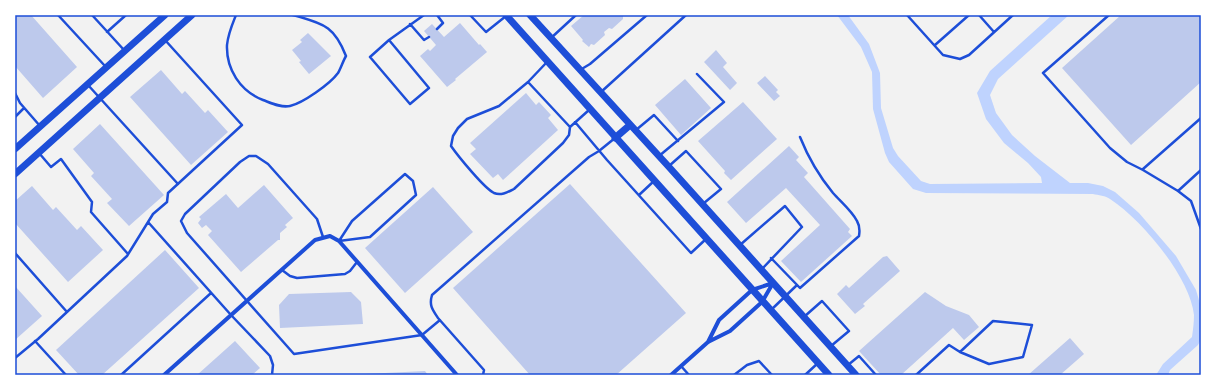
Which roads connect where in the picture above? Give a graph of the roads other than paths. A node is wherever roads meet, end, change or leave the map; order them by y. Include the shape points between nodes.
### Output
1 (58, 15) edge
2 (92, 15) edge
3 (126, 15) edge
4 (165, 15) edge
5 (192, 15) edge
6 (236, 15) edge
7 (293, 15) edge
8 (424, 15) edge
9 (437, 15) edge
10 (470, 15) edge
11 (507, 15) edge
12 (530, 15) edge
13 (576, 15) edge
14 (647, 15) edge
15 (686, 15) edge
16 (908, 15) edge
17 (969, 15) edge
18 (979, 15) edge
19 (1013, 15) edge
20 (1109, 15) edge
21 (410, 24) junction
22 (437, 29) dead end
23 (107, 32) junction
24 (994, 32) junction
25 (428, 37) dead end
26 (551, 38) junction
27 (164, 40) junction
28 (389, 40) junction
29 (935, 46) junction
30 (125, 51) junction
31 (548, 62) junction
32 (106, 68) junction
33 (580, 70) junction
34 (697, 74) dead end
35 (528, 82) junction
36 (88, 84) junction
37 (600, 92) junction
38 (15, 93) edge
39 (100, 98) junction
40 (24, 108) junction
41 (590, 109) junction
42 (15, 117) edge
43 (1201, 118) edge
44 (576, 122) junction
45 (41, 126) junction
46 (570, 127) junction
47 (633, 128) junction
48 (615, 138) junction
49 (800, 138) dead end
50 (678, 141) junction
51 (15, 149) edge
52 (599, 151) junction
53 (39, 152) junction
54 (659, 156) junction
55 (669, 167) junction
56 (1143, 170) junction
57 (1201, 170) edge
58 (15, 174) edge
59 (654, 181) junction
60 (178, 184) junction
61 (1178, 191) junction
62 (639, 195) junction
63 (703, 205) junction
64 (148, 222) junction
65 (1201, 229) edge
66 (323, 237) junction
67 (706, 239) junction
68 (338, 241) junction
69 (739, 245) junction
70 (15, 252) edge
71 (128, 254) junction
72 (772, 258) junction
73 (357, 262) junction
74 (761, 269) junction
75 (281, 270) junction
76 (773, 283) junction
77 (797, 285) junction
78 (752, 290) junction
79 (211, 293) junction
80 (786, 297) junction
81 (247, 300) junction
82 (762, 302) junction
83 (770, 311) junction
84 (67, 312) junction
85 (230, 315) junction
86 (804, 317) junction
87 (440, 320) junction
88 (422, 335) junction
89 (35, 341) junction
90 (708, 342) junction
91 (830, 347) junction
92 (960, 352) junction
93 (15, 358) edge
94 (818, 363) junction
95 (681, 366) junction
96 (847, 366) junction
97 (66, 375) edge
98 (121, 375) edge
99 (164, 375) edge
100 (272, 375) edge
101 (457, 375) edge
102 (484, 375) edge
103 (671, 375) edge
104 (689, 375) edge
105 (734, 375) edge
106 (772, 375) edge
107 (805, 375) edge
108 (829, 375) edge
109 (856, 375) edge
110 (876, 375) edge
111 (916, 375) edge

1 - 32 lane
2 - 23 lane
3 - 23 lane
4 - 30 main road
5 - 27 main road
6 - 7 lane via 227,45 229,64 235,77 248,92 259,98 273,104 289,106 305,100 325,85 338,73 346,56 332,31 317,22
8 - 21 lane
9 - 22 lane via 444,22
10 - 11 lane via 486,32
11 - 31 main road
12 - 26 main road
13 - 26 lane
14 - 33 lane
15 - 37 lane
16 - 29 lane
17 - 29 lane
18 - 24 lane
19 - 24 lane
20 - 56 lane via 1043,74 1110,148 1127,162
21 - 25 lane via 424,40
21 - 28 lane
23 - 30 lane
24 - 29 lane via 969,55 960,59 943,55
26 - 33 main road
27 - 39 main road
27 - 60 lane via 242,125
28 - 28 lane via 370,57 410,104 429,88
30 - 32 main road
31 - 35 lane
31 - 41 main road
32 - 36 main road
33 - 37 main road
34 - 50 lane via 724,102
35 - 46 lane
35 - 46 lane via 499,106 467,119 453,136 451,146 486,187 494,193 505,194 514,189 563,143 569,135
36 - 39 lane
36 - 45 main road
37 - 47 main road
38 - 40 lane
39 - 53 main road
39 - 60 lane
40 - 42 lane
40 - 45 lane
41 - 44 lane
41 - 48 main road
43 - 56 lane
44 - 46 lane
44 - 52 lane
45 - 51 main road
47 - 48 main road
47 - 50 lane via 654,115
47 - 54 main road
48 - 52 lane
48 - 59 main road
49 - 77 lane via 813,164 833,193 856,219 860,231 859,236 800,288
50 - 54 lane
52 - 62 lane
52 - 87 lane via 432,295 430,302
53 - 58 main road
53 - 71 lane via 52,167 61,159 92,202 91,212
54 - 55 main road
55 - 63 main road
55 - 63 lane via 686,151 721,189
56 - 61 lane
57 - 61 lane
59 - 62 lane
59 - 67 main road
60 - 64 lane via 168,193 168,202 153,214
61 - 65 lane via 1191,201
62 - 67 lane via 691,254
63 - 69 main road
64 - 71 lane
64 - 79 lane
66 - 68 street via 330,236
66 - 75 street via 315,240
66 - 81 lane via 317,219 268,164 256,156 249,156 240,162 185,214 181,222 187,233
67 - 78 main road
68 - 68 lane via 352,222 405,174 413,181 416,195 370,237
68 - 73 street
69 - 72 lane via 785,206 802,227
69 - 74 main road
70 - 84 lane
71 - 84 lane
72 - 74 lane
72 - 77 lane
73 - 75 lane via 345,274 294,278
73 - 88 street
74 - 76 main road
75 - 81 street
76 - 78 street
76 - 80 main road
76 - 82 street
77 - 80 lane
78 - 82 main road
78 - 90 street via 719,320
79 - 85 lane
79 - 98 lane
80 - 83 lane
80 - 86 main road
81 - 85 street
81 - 88 lane via 294,354
82 - 83 main road
82 - 90 street via 730,331
83 - 94 main road
84 - 89 lane
85 - 99 street
85 - 100 lane via 270,356 273,365
86 - 91 main road
86 - 91 lane via 822,301 849,331
87 - 88 lane
87 - 102 lane via 484,370
88 - 101 street
89 - 93 lane
89 - 97 lane
90 - 95 street
91 - 96 main road
92 - 92 lane via 993,321 1032,325 1023,357 989,364
92 - 111 lane via 949,345
94 - 107 lane
94 - 108 main road
95 - 103 street
95 - 104 lane
96 - 109 main road
96 - 110 lane via 859,356
105 - 106 lane via 747,365 759,361

